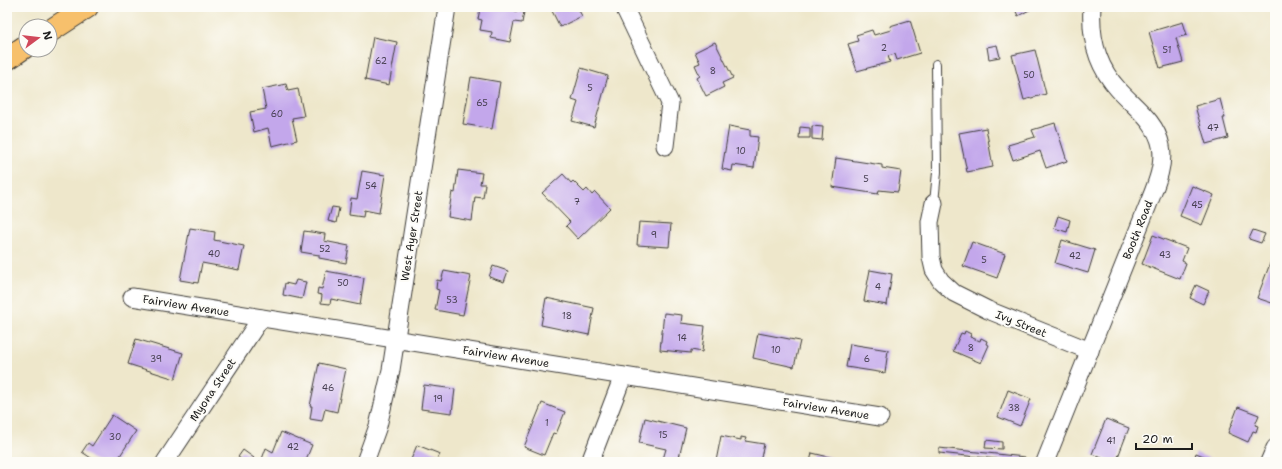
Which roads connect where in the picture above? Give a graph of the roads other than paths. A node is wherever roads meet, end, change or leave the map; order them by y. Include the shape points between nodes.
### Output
1 (87, 7) edge
2 (447, 7) edge
3 (624, 7) edge
4 (1092, 7) edge
5 (58, 26) edge
6 (18, 51) edge
7 (7, 58) edge
8 (936, 64) dead end
9 (665, 146) dead end
10 (934, 204) joint
11 (132, 297) dead end
12 (261, 318) junction
13 (396, 340) junction
14 (1090, 351) junction
15 (623, 376) junction
16 (880, 418) dead end
17 (1275, 448) edge
18 (165, 462) edge
19 (365, 462) edge
20 (590, 462) edge
21 (1045, 462) edge
22 (1269, 462) edge

1 - 5 highway
2 - 13 street, West Ayer Street
3 - 9 street via 670,103
4 - 14 street, Booth Road via 1092,35 1101,64 1118,89 1150,123 1161,147 1162,163 1157,183
6 - 7 highway
8 - 10 lane via 937,172
10 - 14 street, Ivy Street via 930,222 931,257 934,270 954,293 988,310
11 - 12 street, Fairview Avenue
12 - 13 street, Fairview Avenue
12 - 18 street, Myona Street
13 - 15 street, Fairview Avenue
13 - 19 street, West Ayer Street via 386,397
14 - 21 street, Booth Road
15 - 16 street, Fairview Avenue
15 - 20 street
17 - 22 street

